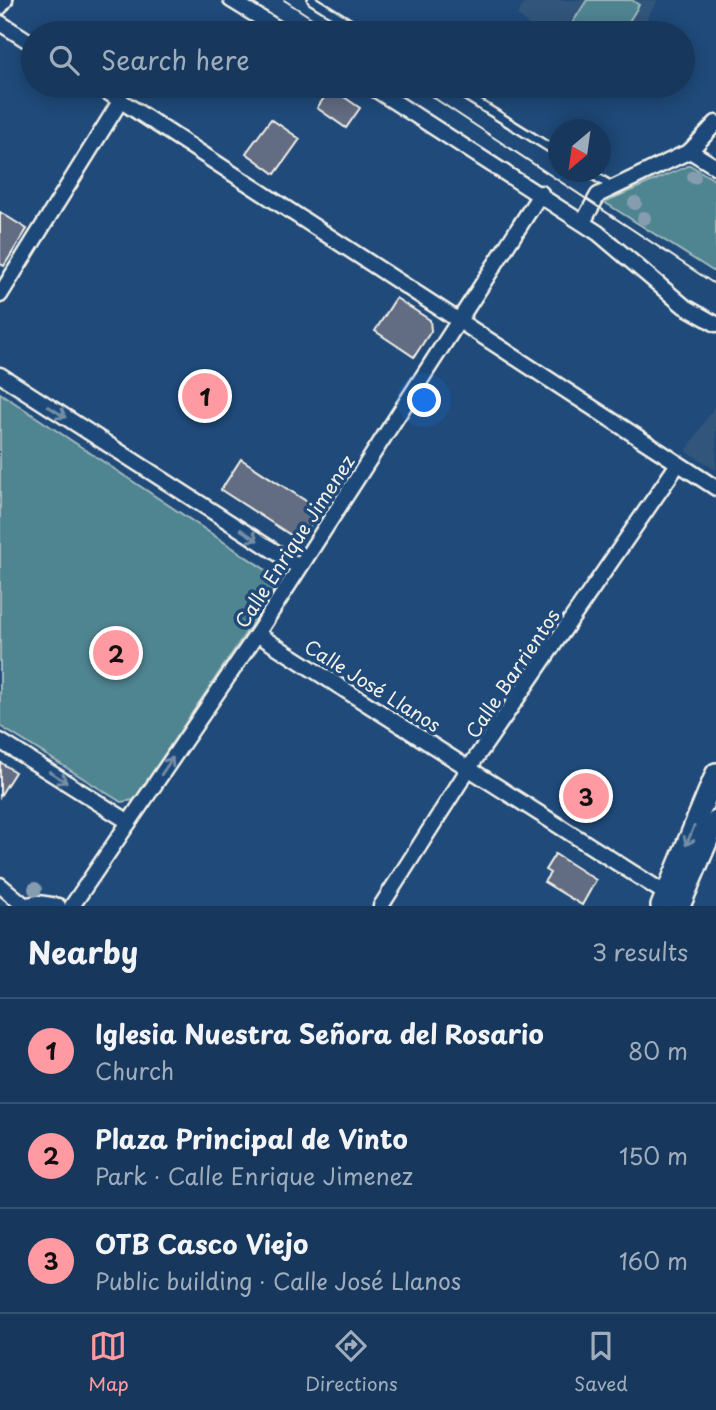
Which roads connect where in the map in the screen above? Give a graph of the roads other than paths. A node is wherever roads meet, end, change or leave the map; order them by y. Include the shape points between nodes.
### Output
1 (5, 0) edge
2 (231, 0) edge
3 (312, 0) edge
4 (0, 7) edge
5 (265, 21) edge
6 (346, 21) edge
7 (0, 23) edge
8 (21, 36) edge
9 (118, 98) edge
10 (389, 98) edge
11 (469, 98) edge
12 (121, 100) junction
13 (716, 123) edge
14 (548, 147) edge
15 (690, 151) junction
16 (716, 167) edge
17 (605, 182) edge
18 (613, 187) junction
19 (541, 193) junction
20 (583, 222) junction
21 (0, 295) edge
22 (460, 322) junction
23 (716, 324) edge
24 (0, 375) edge
25 (678, 464) junction
26 (716, 488) edge
27 (299, 567) junction
28 (257, 634) junction
29 (0, 741) edge
30 (469, 768) junction
31 (716, 773) edge
32 (716, 821) edge
33 (129, 822) junction
34 (0, 885) edge
35 (672, 902) edge
36 (23, 905) edge
37 (58, 906) edge
38 (72, 906) edge
39 (381, 906) edge

1 - 4 street
2 - 5 street
3 - 6 lane
7 - 8 street
9 - 12 street
10 - 19 street
11 - 14 lane
12 - 21 street
12 - 22 street
13 - 15 street
15 - 16 street
15 - 18 street
17 - 18 lane
18 - 20 street via 598,195
19 - 20 street
19 - 22 street, Calle Enrique Jimenez
20 - 23 street via 684,306
22 - 25 street
22 - 27 street, Calle Enrique Jimenez
24 -> 27 street
25 - 26 street
25 - 30 street, Calle Barrientos
27 - 28 street, Calle Enrique Jimenez
28 - 30 street, Calle José Llanos
33 -> 28 street, Calle Enrique Jimenez
29 -> 33 street
30 - 35 street, Calle José Llanos
30 - 39 street, Calle Barrientos
31 -> 35 main road
32 - 35 main road
33 - 38 street, Calle Enrique Jimenez
34 - 36 street
36 - 37 street

